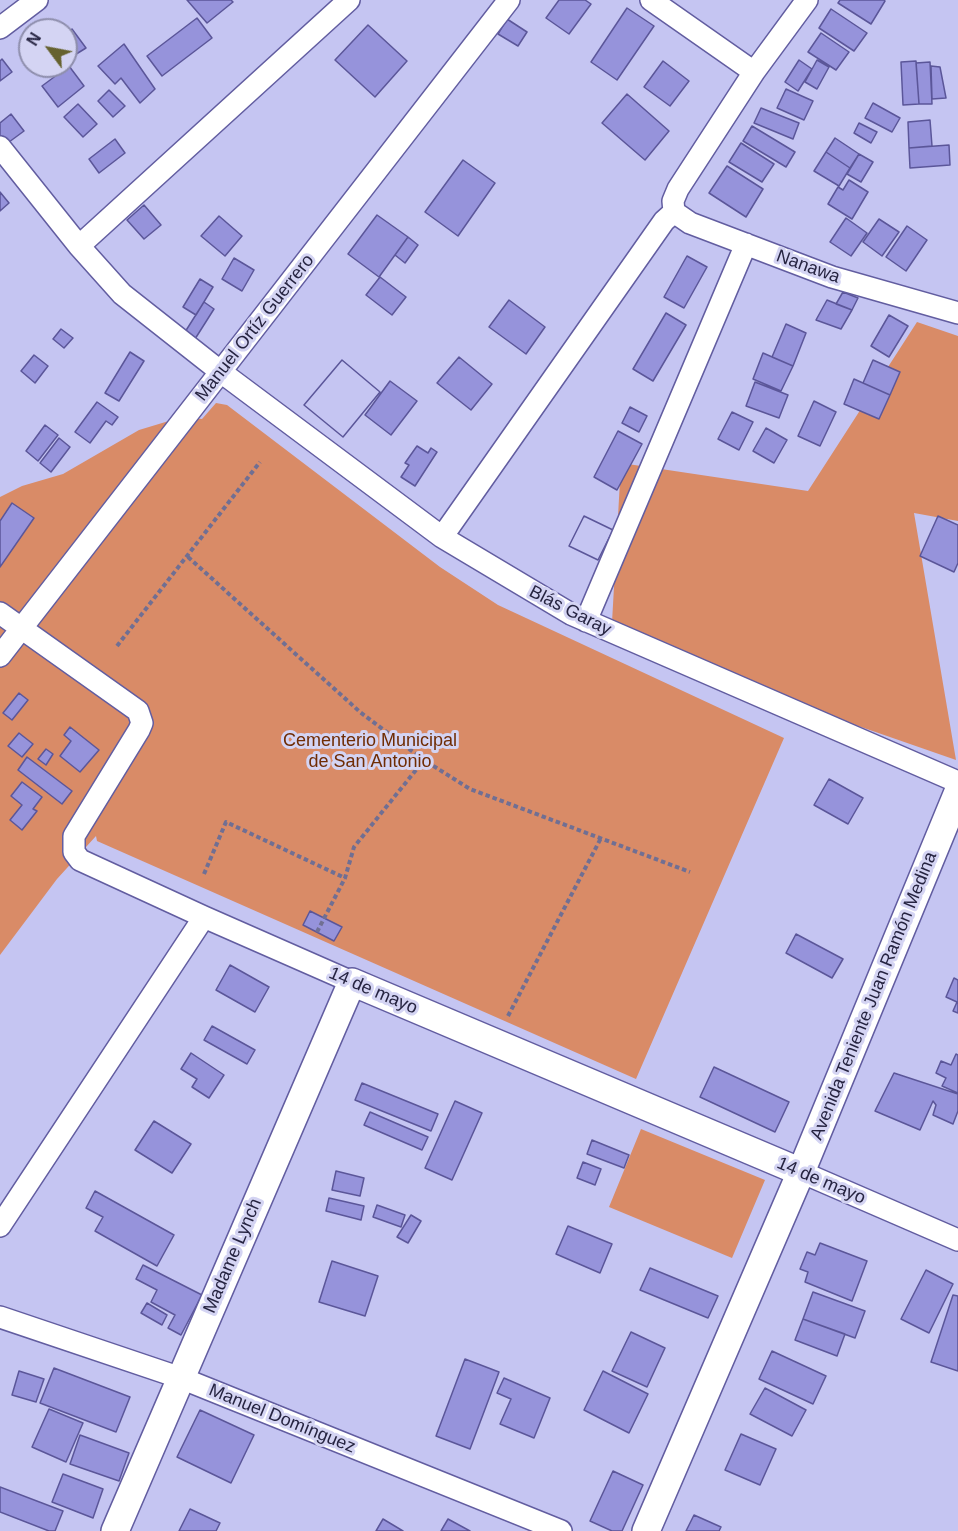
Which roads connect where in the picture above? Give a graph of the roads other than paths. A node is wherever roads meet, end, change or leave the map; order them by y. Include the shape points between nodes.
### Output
1 (37, 0) edge
2 (349, 0) edge
3 (509, 0) edge
4 (651, 0) edge
5 (807, 0) edge
6 (0, 28) edge
7 (754, 72) junction
8 (0, 147) edge
9 (674, 206) junction
10 (746, 244) junction
11 (79, 246) junction
12 (958, 313) edge
13 (221, 372) junction
14 (442, 537) junction
15 (0, 614) edge
16 (586, 621) junction
17 (20, 629) junction
18 (0, 656) edge
19 (958, 782) edge
20 (958, 792) edge
21 (204, 917) junction
22 (352, 982) junction
23 (801, 1172) junction
24 (0, 1226) edge
25 (958, 1240) edge
26 (0, 1317) edge
27 (181, 1378) junction
28 (115, 1531) edge
29 (561, 1531) edge
30 (646, 1531) edge

1 - 6 street
2 - 11 street
3 - 13 street, Manuel Ortíz Guerrero
4 - 7 street
5 - 7 street
7 - 9 street via 678,189
8 - 11 street, Blás Garay
9 - 10 street, Nanawa via 690,224
9 - 14 street
10 - 12 street, Nanawa via 832,277
10 - 16 street
11 - 13 street, Blás Garay via 122,294
13 - 14 street, Blás Garay
13 - 17 street, Manuel Ortíz Guerrero
14 - 16 street, Blás Garay via 513,582
15 - 17 street
16 - 19 street, Blás Garay
17 - 18 street, Manuel Ortíz Guerrero
17 - 21 street, 14 de mayo via 138,711 141,718 139,730 74,836 74,852 80,860
20 - 23 street, Avenida Teniente Juan Ramón Medina
21 - 22 street, 14 de mayo
21 - 24 street
22 - 23 street, 14 de mayo
22 - 27 street, Madame Lynch
23 - 25 street, 14 de mayo
23 - 30 street, Avenida Teniente Juan Ramón Medina
26 - 27 street, Manuel Domínguez
27 - 28 street, Madame Lynch
27 - 29 street, Manuel Domínguez

